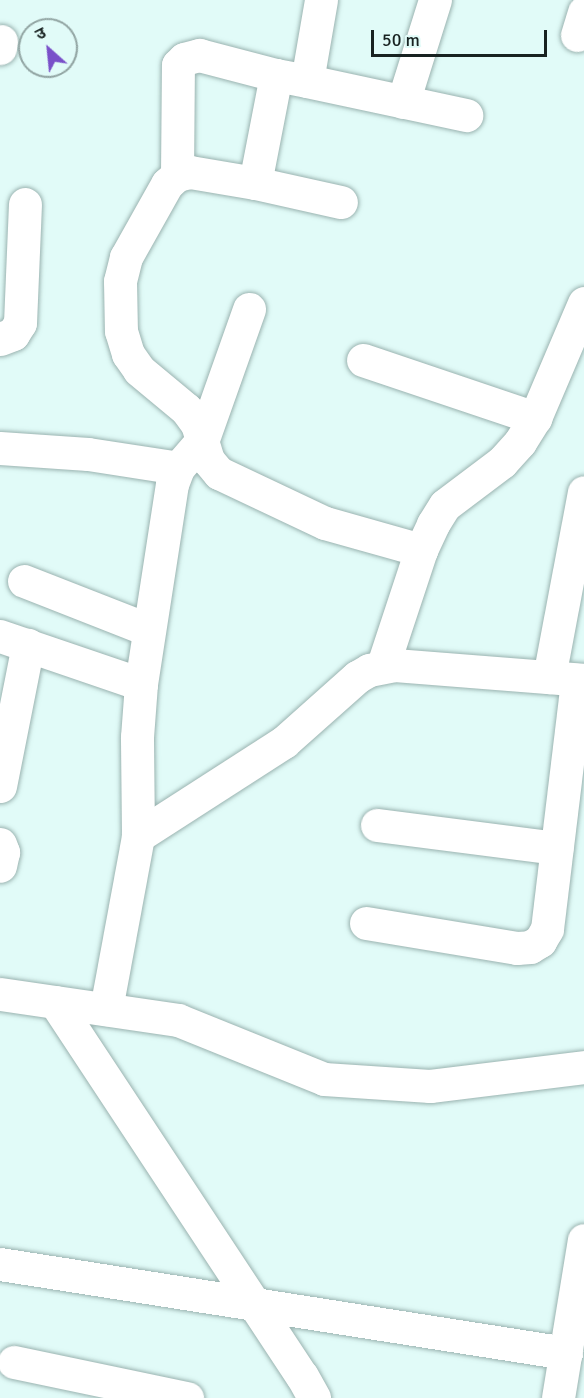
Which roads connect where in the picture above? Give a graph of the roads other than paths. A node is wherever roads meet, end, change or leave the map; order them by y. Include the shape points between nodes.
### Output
1 (321, 0) edge
2 (435, 0) edge
3 (292, 78) junction
4 (403, 102) junction
5 (465, 115) dead end
6 (177, 175) junction
7 (255, 183) junction
8 (341, 202) dead end
9 (25, 204) dead end
10 (584, 303) edge
11 (249, 309) dead end
12 (0, 339) edge
13 (363, 360) dead end
14 (536, 418) junction
15 (203, 439) junction
16 (0, 448) edge
17 (178, 468) junction
18 (584, 492) edge
19 (421, 550) junction
20 (24, 581) dead end
21 (149, 630) junction
22 (14, 641) edge
23 (383, 665) junction
24 (570, 679) edge
25 (141, 684) junction
26 (0, 786) edge
27 (377, 825) dead end
28 (138, 836) junction
29 (0, 844) edge
30 (557, 848) junction
31 (0, 866) edge
32 (366, 923) dead end
33 (0, 994) edge
34 (54, 1002) junction
35 (106, 1009) junction
36 (584, 1067) edge
37 (584, 1240) edge
38 (0, 1264) edge
39 (254, 1302) junction
40 (566, 1353) junction
41 (14, 1362) dead end
42 (130, 1393) edge
43 (316, 1397) edge
44 (187, 1398) edge
45 (558, 1398) edge

1 - 3 street
2 - 4 street
3 - 4 street
3 - 6 street via 200,55 184,59 178,65
3 - 7 street
4 - 5 street
6 - 7 street via 190,172
6 - 15 street via 167,184 126,257 120,281 120,331 128,354 140,370 186,409
7 - 8 street
9 - 12 street via 20,323 13,334
10 - 14 street
11 - 15 street
13 - 14 street
14 - 19 street via 502,462 445,506
15 - 17 street
15 - 19 street via 208,460 234,481 325,523
16 - 17 street via 88,454
17 - 21 street via 172,484
18 - 24 street
19 - 23 street
20 - 21 street
21 - 25 street
22 - 25 street
22 - 26 street
23 - 24 street
23 - 28 street via 357,677 259,760
24 - 30 street
25 - 28 street
27 - 30 street
28 - 35 street
29 - 31 street
30 - 32 street via 547,929 540,941 530,946 517,948
33 - 34 street
34 - 35 street
34 - 39 street
35 - 36 street via 178,1020 324,1079 430,1086
37 - 40 street
38 - 39 street
39 - 40 street
39 - 43 street
40 - 45 street
41 - 42 street
42 - 44 street

